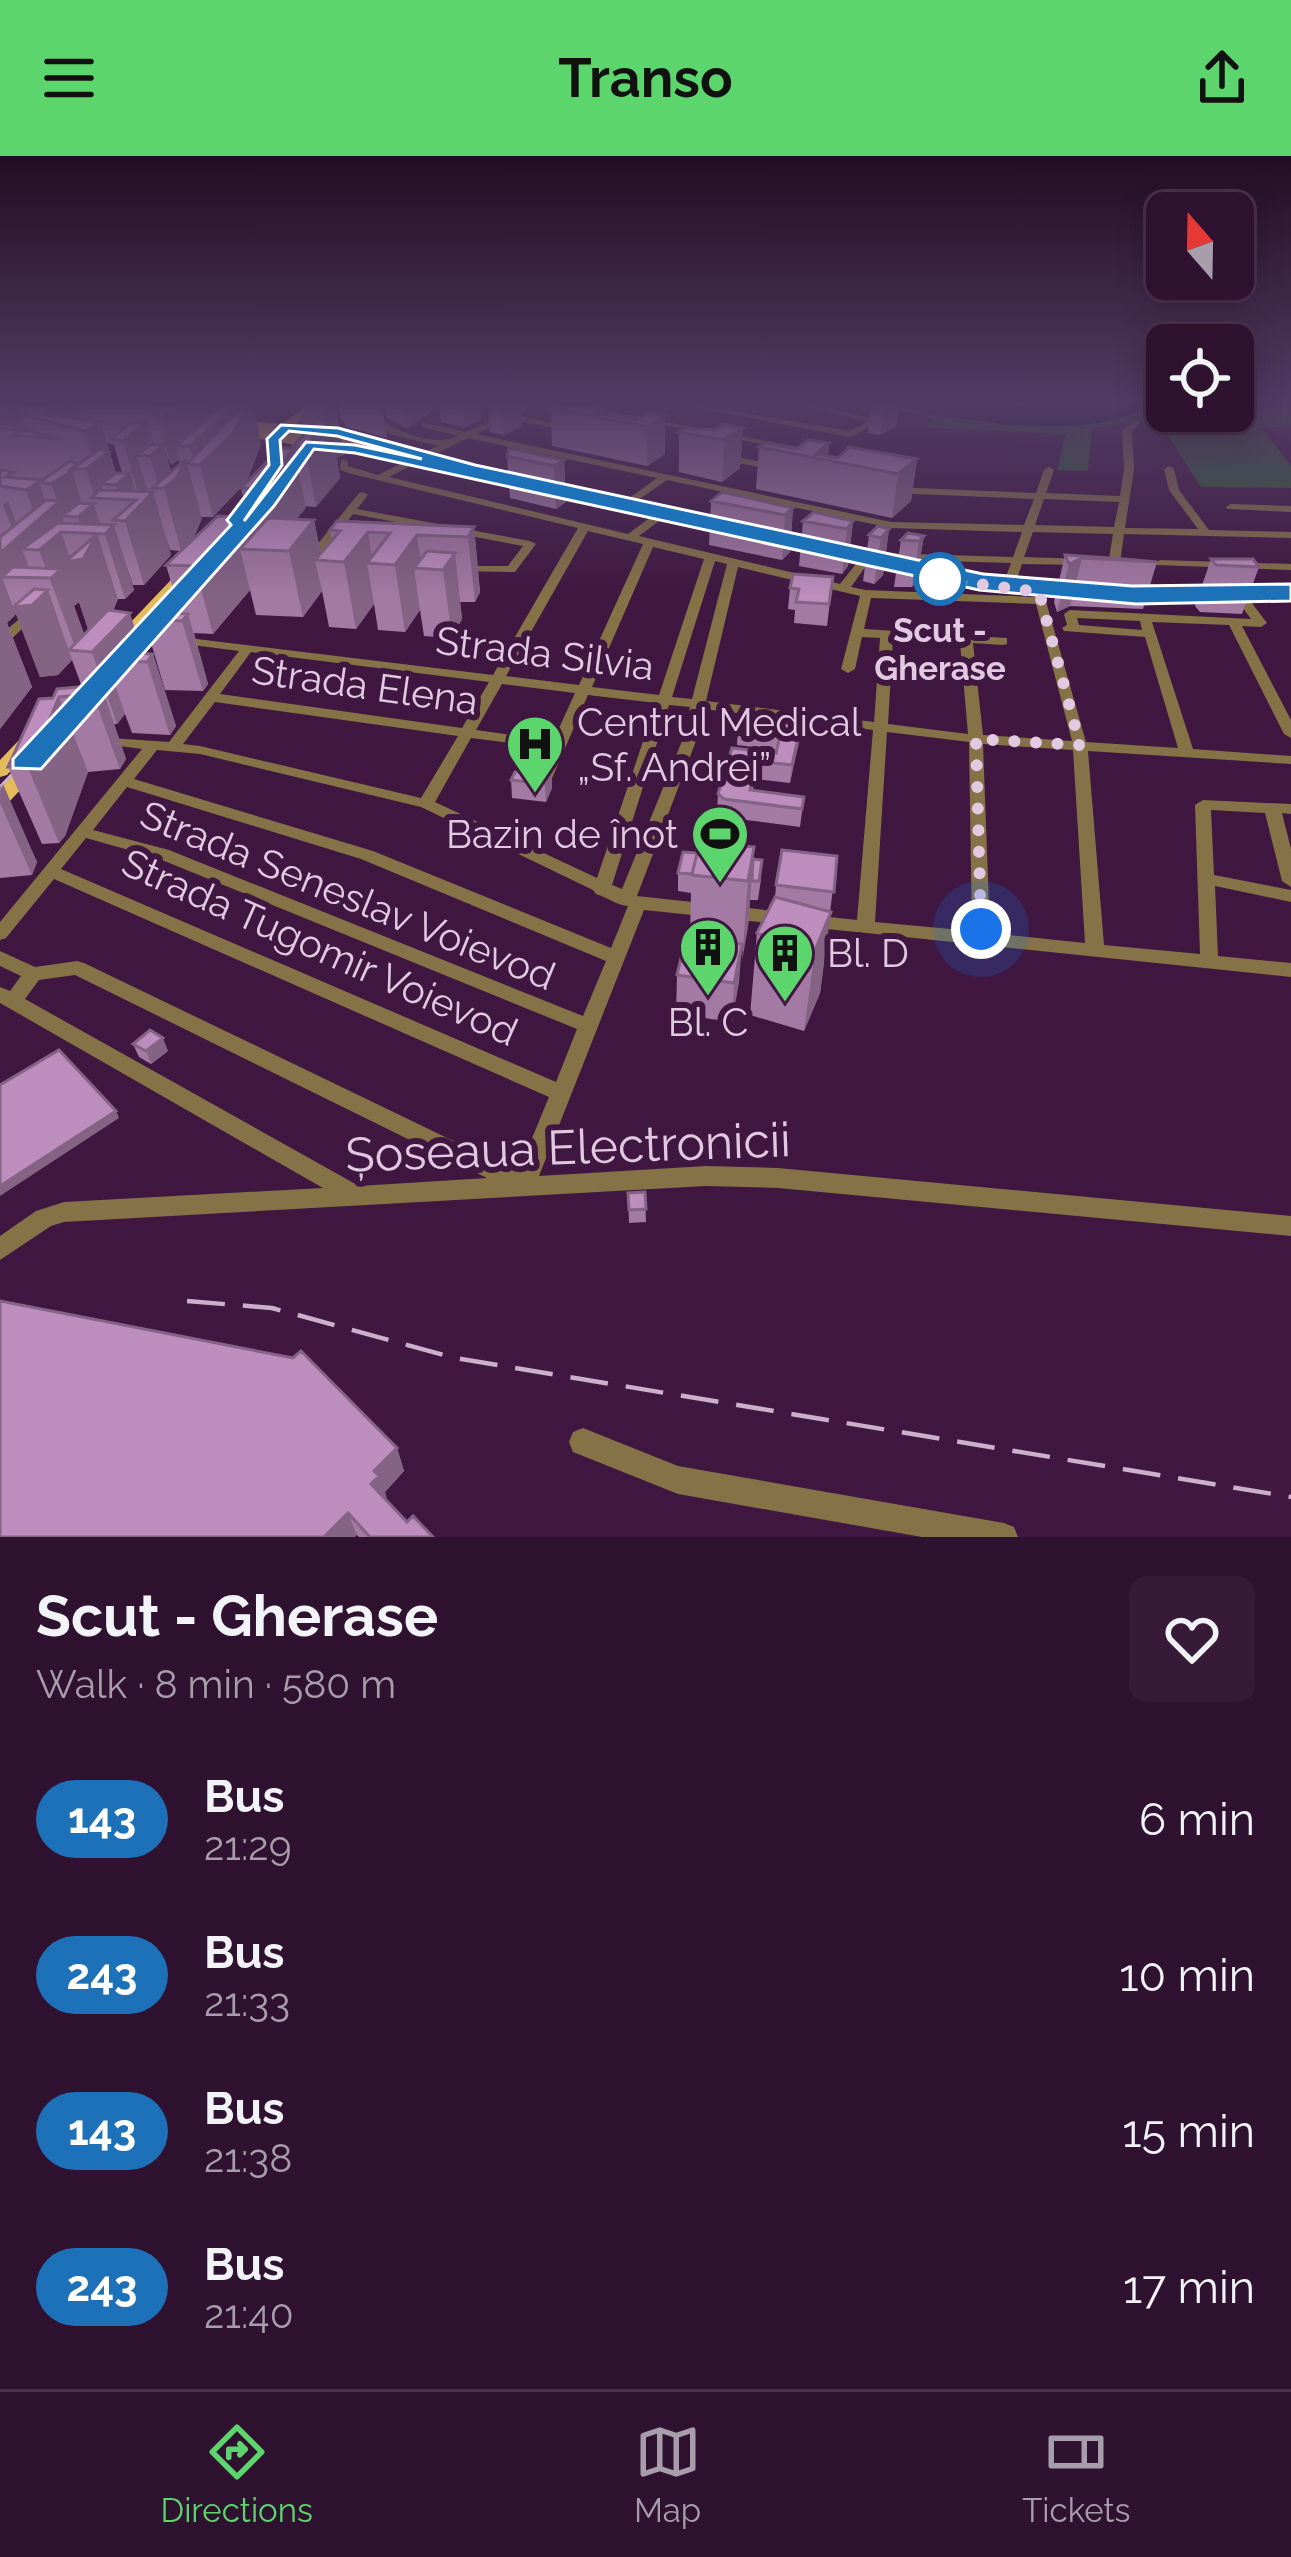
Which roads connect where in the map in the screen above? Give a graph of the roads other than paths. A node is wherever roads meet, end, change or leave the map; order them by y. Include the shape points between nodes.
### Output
1 (271, 469) edge
2 (348, 469) edge
3 (400, 469) edge
4 (459, 469) edge
5 (463, 469) edge
6 (465, 469) edge
7 (624, 469) edge
8 (702, 469) edge
9 (786, 469) edge
10 (1126, 469) edge
11 (1169, 469) dead end
12 (1049, 470) dead end
13 (469, 471) junction
14 (800, 472) edge
15 (899, 475) edge
16 (664, 478) junction
17 (388, 479) junction
18 (684, 482) junction
19 (282, 486) edge
20 (783, 486) dead end
21 (875, 487) edge
22 (895, 491) junction
23 (363, 495) dead end
24 (1041, 497) junction
25 (1125, 499) junction
26 (766, 500) junction
27 (629, 502) junction
28 (1231, 507) dead end
29 (1291, 509) edge
30 (350, 511) junction
31 (367, 513) junction
32 (659, 517) junction
33 (400, 519) junction
34 (892, 525) junction
35 (585, 526) junction
36 (446, 527) junction
37 (1030, 527) junction
38 (1120, 530) junction
39 (1206, 533) junction
40 (388, 534) edge
41 (1291, 535) edge
42 (631, 537) junction
43 (437, 540) edge
44 (650, 542) junction
45 (226, 550) edge
46 (710, 558) junction
47 (867, 560) junction
48 (1018, 560) junction
49 (323, 562) edge
50 (1114, 562) junction
51 (733, 563) junction
52 (1160, 563) edge
53 (1185, 564) junction
54 (212, 566) edge
55 (440, 567) edge
56 (1291, 567) edge
57 (1010, 582) junction
58 (843, 589) junction
59 (1199, 591) junction
60 (1291, 593) edge
61 (866, 594) junction
62 (1112, 594) junction
63 (1040, 597) junction
64 (1241, 597) junction
65 (47, 598) edge
66 (1234, 623) junction
67 (1049, 626) junction
68 (1148, 627) junction
69 (859, 633) junction
70 (887, 635) junction
71 (149, 637) junction
72 (966, 639) junction
73 (0, 641) edge
74 (1002, 641) dead end
75 (248, 648) junction
76 (101, 663) edge
77 (848, 669) dead end
78 (118, 670) edge
79 (497, 680) junction
80 (585, 691) junction
81 (211, 697) junction
82 (662, 701) junction
83 (698, 706) junction
84 (883, 729) junction
85 (467, 733) junction
86 (1291, 734) edge
87 (74, 737) dead end
88 (511, 739) dead end
89 (976, 739) junction
90 (154, 744) junction
91 (1080, 745) junction
92 (174, 746) junction
93 (1187, 753) junction
94 (1291, 760) edge
95 (34, 764) junction
96 (3, 766) edge
97 (124, 781) junction
98 (542, 783) edge
99 (0, 800) edge
100 (426, 804) junction
101 (1271, 807) junction
102 (1291, 809) edge
103 (82, 832) junction
104 (50, 871) junction
105 (1208, 880) junction
106 (1291, 881) edge
107 (602, 890) junction
108 (1291, 896) edge
109 (632, 902) junction
110 (866, 924) junction
111 (0, 934) edge
112 (981, 936) junction
113 (1095, 948) junction
114 (0, 958) edge
115 (616, 958) junction
116 (1210, 961) junction
117 (1291, 970) edge
118 (34, 974) junction
119 (7, 997) edge
120 (589, 1026) junction
121 (560, 1093) junction
122 (524, 1186) junction
123 (354, 1194) junction
124 (1291, 1226) edge
125 (0, 1249) edge
126 (583, 1442) dead end
127 (1004, 1537) edge

1 - 76 main road
2 - 17 street
3 - 17 street
4 - 13 main road
5 - 13 main road, bridge
6 - 13 main road
7 - 16 street
8 - 18 street
9 - 14 street
10 - 25 street
11 - 39 street via 1174,490
12 - 24 street
13 - 27 main road
13 - 32 main road
15 - 22 street
16 - 18 street
16 - 27 street
17 - 31 street
17 - 35 street
18 - 26 street
19 - 45 main road
20 - 26 street
21 - 22 street
22 - 24 street
23 - 30 street
24 - 25 street
24 - 37 street
25 - 38 street
26 - 34 street
27 - 47 main road
28 - 29 street
30 - 31 street
30 - 49 street via 299,565
31 - 33 street
32 - 42 street
32 - 47 main road
33 - 36 street
33 - 40 street
34 - 37 street
34 - 47 street
35 - 42 street
35 - 79 street
36 - 43 street
36 - 55 street via 530,544 511,570
37 - 38 street
37 - 48 street
38 - 39 street
38 - 50 street
39 - 41 street
42 - 44 street
44 - 46 street
44 - 80 street
46 - 51 street
46 - 82 street
47 - 48 street
47 - 57 main road
47 - 58 street
47 - 63 main road
48 - 50 street
48 - 57 street
50 - 62 street
51 - 58 street
51 - 83 street
52 - 53 street
53 - 56 street
53 - 59 street
54 - 71 main road
57 - 62 main road
58 - 61 street
59 - 60 main road
59 - 62 main road
60 - 64 main road
61 - 63 street
61 - 69 street
62 - 63 main road
62 - 64 main road
63 - 67 street
64 - 66 street via 1262,622
65 - 73 street
66 - 68 street
66 - 86 street
67 - 68 street
67 - 91 street
68 - 93 street
69 - 70 street
69 - 77 street
70 - 72 street
70 - 84 street
71 - 75 street, Strada Silvia
71 - 78 main road
72 - 74 street
72 - 89 street
75 - 79 street, Strada Silvia
75 - 81 street, Strada Elena
79 - 80 street, Strada Silvia
79 - 85 street
80 - 82 street, Strada Silvia
80 - 98 street
81 - 85 street, Strada Elena
81 - 92 street, Strada Elena
82 - 83 street, Strada Silvia
82 - 107 street
83 - 84 street, Strada Silvia
83 - 109 street
84 - 89 street, Strada Silvia
84 - 110 street
85 - 88 street, Strada Elena
85 - 100 street
87 - 90 street
89 - 91 street, Strada Silvia
89 - 112 street
90 - 92 street
90 - 97 street
91 - 93 street, Strada Silvia
91 - 113 street
92 - 100 street
93 - 94 street, Strada Silvia
95 - 96 street
95 - 96 main road via 45,734
95 - 99 main road
97 - 103 street
97 - 115 street via 367,854
100 - 107 street
101 - 102 street
101 - 105 street via 1205,803
101 - 106 street
103 - 104 street
103 - 120 street, Strada Seneslav Voievod via 163,854
104 - 111 street
104 - 121 street, Strada Tugomir Voievod
105 - 108 street
105 - 116 street
107 - 109 street
109 - 110 street
109 - 115 street
110 - 112 street
112 - 113 street
113 - 116 street
114 - 118 street
115 - 120 street
116 - 117 street
118 - 119 street
118 - 122 street via 77,968
119 - 123 street
120 - 121 street
121 - 122 street
122 - 123 street, Șoseaua Electronicii
122 - 124 street, Șoseaua Electronicii via 761,1177
123 - 125 street, Șoseaua Electronicii via 64,1212
126 - 127 street via 678,1480

